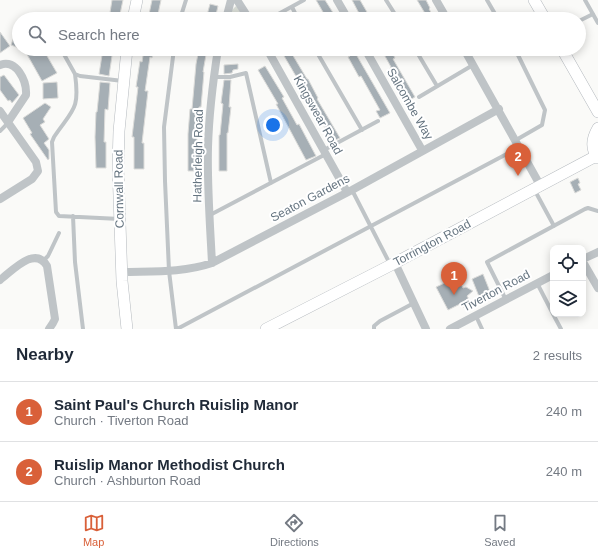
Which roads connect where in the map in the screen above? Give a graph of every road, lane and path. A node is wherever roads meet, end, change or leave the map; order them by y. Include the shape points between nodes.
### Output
1 (137, 0) edge
2 (186, 0) edge
3 (231, 0) edge
4 (237, 0) edge
5 (304, 0) edge
6 (337, 0) edge
7 (386, 0) edge
8 (436, 0) edge
9 (487, 0) edge
10 (534, 0) edge
11 (585, 0) edge
12 (292, 7) junction
13 (134, 12) edge
14 (182, 12) edge
15 (228, 12) edge
16 (245, 12) edge
17 (282, 12) edge
18 (294, 12) edge
19 (344, 12) edge
20 (394, 12) edge
21 (443, 12) edge
22 (494, 12) edge
23 (541, 12) edge
24 (593, 14) junction
25 (586, 18) edge
26 (598, 23) edge
27 (65, 56) edge
28 (126, 56) edge
29 (173, 56) edge
30 (217, 56) edge
31 (271, 56) edge
32 (319, 56) edge
33 (369, 56) edge
34 (419, 56) edge
35 (468, 56) edge
36 (518, 56) edge
37 (566, 56) edge
38 (0, 65) edge
39 (473, 66) junction
40 (75, 74) junction
41 (213, 77) junction
42 (123, 81) junction
43 (437, 86) junction
44 (419, 97) dead end
45 (499, 109) junction
46 (0, 111) edge
47 (598, 112) edge
48 (378, 121) dead end
49 (8, 122) junction
50 (598, 128) edge
51 (362, 130) junction
52 (0, 131) edge
53 (518, 144) junction
54 (422, 150) junction
55 (325, 152) junction
56 (597, 157) edge
57 (271, 183) junction
58 (537, 187) junction
59 (350, 191) junction
60 (0, 199) edge
61 (598, 211) edge
62 (209, 215) junction
63 (73, 216) junction
64 (120, 219) junction
65 (371, 226) junction
66 (554, 226) junction
67 (59, 233) dead end
68 (598, 252) edge
69 (586, 259) edge
70 (44, 260) junction
71 (212, 263) junction
72 (393, 264) junction
73 (586, 266) edge
74 (169, 271) junction
75 (122, 272) junction
76 (550, 276) edge
77 (0, 280) edge
78 (537, 283) junction
79 (598, 288) edge
80 (506, 300) junction
81 (414, 303) junction
82 (550, 308) edge
83 (476, 316) junction
84 (554, 317) edge
85 (559, 328) edge
86 (49, 329) edge
87 (83, 329) edge
88 (127, 329) edge
89 (176, 329) edge
90 (266, 329) edge
91 (374, 329) edge
92 (426, 329) edge
93 (450, 329) edge
94 (482, 329) edge

1 - 13 street
2 - 14 lane
3 - 15 street
4 - 16 street
5 - 12 lane
6 - 19 street
7 - 20 lane
8 - 21 street
9 - 22 lane
10 - 23 street
11 - 24 lane
12 - 17 lane
12 - 18 lane
24 - 25 lane
24 - 26 lane
27 - 40 lane
28 - 42 street, Cornwall Road
29 - 74 lane via 164,128
30 - 41 street, Hatherleigh Road
31 - 55 street, Kingswear Road
32 - 51 lane
33 - 54 street, Salcombe Way
34 - 43 lane
35 - 39 street
36 - 53 lane via 545,110 542,125
37 - 47 street
38 - 49 street via 5,63 15,67 23,79 26,90 26,95
39 - 43 lane
39 - 45 street
40 - 42 lane
40 - 63 lane via 76,107 52,142 56,212 59,216
41 - 57 lane via 230,77 246,73
41 - 62 street, Hatherleigh Road via 208,147
42 - 64 street, Cornwall Road via 119,131
43 - 44 lane
45 - 53 street
45 - 54 street, Seaton Gardens
46 - 49 street
48 - 51 lane
49 - 52 lane
49 - 60 street via 36,162 38,172 32,179
50 - 56 street via 592,143
51 - 55 lane
53 - 58 street
53 - 65 lane
54 - 59 street, Seaton Gardens
55 - 57 lane
55 - 59 street, Kingswear Road
56 - 58 street, Torrington Road
57 - 62 lane
58 - 66 lane
58 - 72 street, Torrington Road
59 - 65 lane
59 - 71 street, Seaton Gardens
61 - 66 lane via 585,209
62 - 71 street, Hatherleigh Road
63 - 64 lane
63 - 87 lane via 75,262
64 - 75 street, Cornwall Road
65 - 72 lane
65 - 89 lane
66 - 80 lane via 488,262
67 - 70 lane
68 - 69 street
70 - 77 street via 33,257
70 - 86 street via 54,319
71 - 74 street, Seaton Gardens via 202,267
72 - 81 street
72 - 90 street, Torrington Road
73 - 79 street
74 - 75 street, Seaton Gardens
74 - 89 lane
75 - 88 street, Cornwall Road
76 - 78 street, Tiverton Road
78 - 80 street, Tiverton Road
78 - 82 lane
80 - 83 street, Tiverton Road
81 - 91 lane via 380,321
81 - 92 street
83 - 93 street, Tiverton Road
83 - 94 lane
84 - 85 lane

